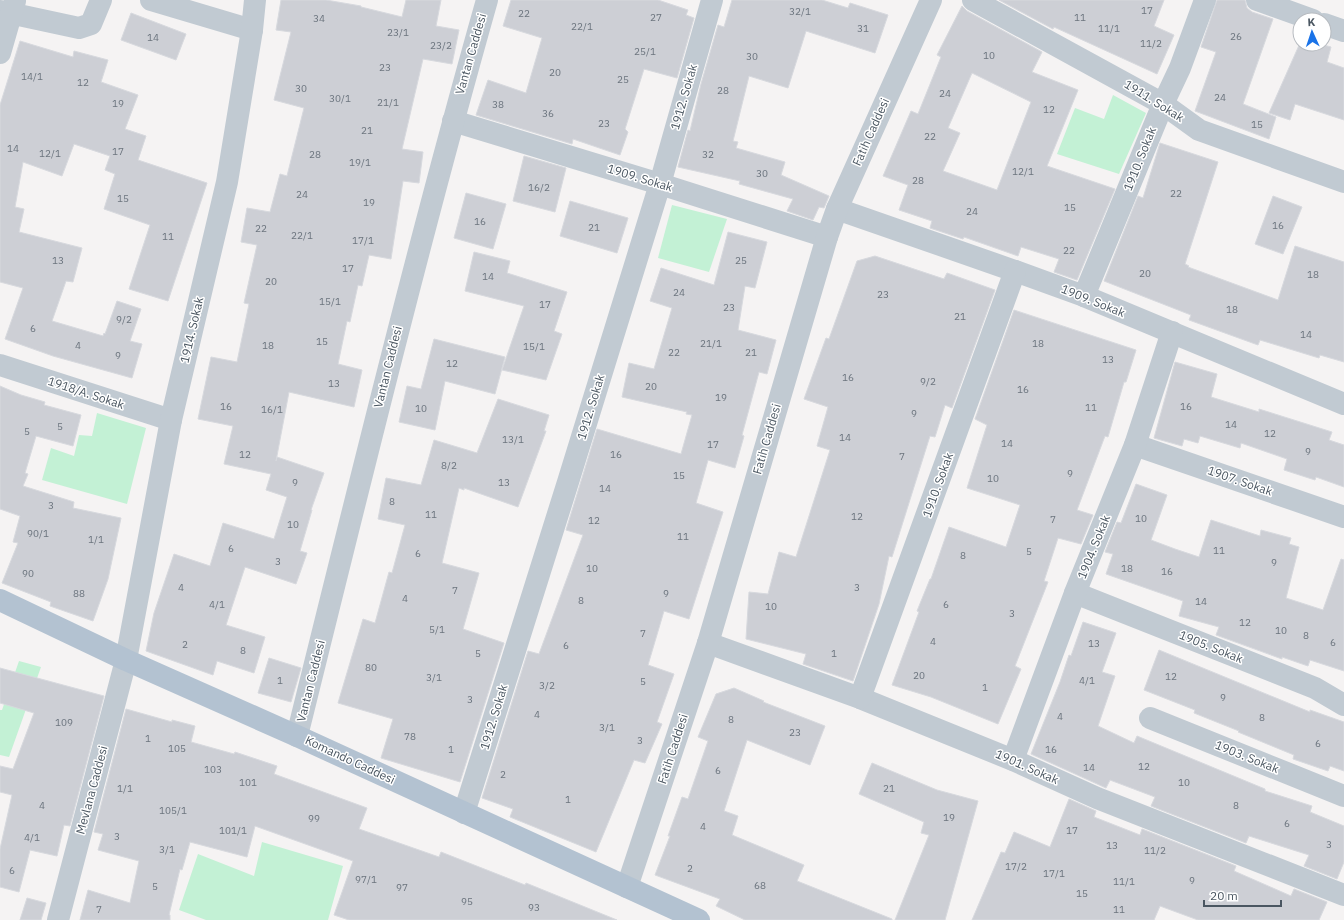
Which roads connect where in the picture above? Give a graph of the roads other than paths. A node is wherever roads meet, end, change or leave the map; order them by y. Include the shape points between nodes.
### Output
1 (100, 0) edge
2 (151, 0) edge
3 (255, 0) edge
4 (486, 0) edge
5 (712, 0) edge
6 (931, 0) edge
7 (973, 0) edge
8 (1205, 0) edge
9 (1258, 0) edge
10 (9, 9) edge
11 (1292, 13) edge
12 (1332, 27) edge
13 (252, 30) junction
14 (1344, 31) edge
15 (0, 53) edge
16 (1163, 104) junction
17 (452, 121) junction
18 (1344, 182) edge
19 (660, 184) junction
20 (837, 209) junction
21 (827, 237) junction
22 (1015, 271) junction
23 (1084, 296) junction
24 (1172, 332) junction
25 (0, 365) edge
26 (1344, 404) edge
27 (171, 420) junction
28 (1136, 445) junction
29 (1344, 518) edge
30 (1075, 593) junction
31 (0, 600) edge
32 (708, 643) junction
33 (126, 660) junction
34 (860, 698) junction
35 (1344, 705) edge
36 (1150, 718) dead end
37 (297, 736) junction
38 (1013, 760) junction
39 (1344, 796) edge
40 (464, 813) junction
41 (627, 887) junction
42 (1344, 895) edge
43 (58, 920) edge
44 (699, 920) edge

1 - 10 street via 91,24 79,28
2 - 13 street
3 - 13 street, 1914. Sokak
4 - 17 street, Vantan Caddesi
5 - 19 street, 1912. Sokak
6 - 20 street, Fatih Caddesi
7 - 16 street, 1911. Sokak
8 - 16 street, 1910. Sokak via 1180,68
9 - 11 street
10 - 15 street
12 - 14 street
13 - 27 street, 1914. Sokak via 227,182
16 - 18 street, 1911. Sokak via 1199,130
16 - 23 street, 1910. Sokak
17 - 19 street, 1909. Sokak
17 - 37 street, Vantan Caddesi via 385,378
19 - 21 street, 1909. Sokak
19 - 40 street, 1912. Sokak
20 - 21 street, Fatih Caddesi
20 - 22 street, 1909. Sokak
21 - 32 street, Fatih Caddesi
22 - 23 street, 1909. Sokak
22 - 34 street, 1910. Sokak
23 - 24 street, 1909. Sokak
24 - 26 street, 1909. Sokak
24 - 28 street, 1904. Sokak
25 - 27 street, 1918/A. Sokak
27 - 33 street, 1914. Sokak
28 - 29 street, 1907. Sokak
28 - 30 street, 1904. Sokak
30 - 35 street, 1905. Sokak via 1315,688
30 - 38 street, 1904. Sokak
31 - 33 main road, Komando Caddesi
32 - 34 street, 1901. Sokak
32 - 41 street, Fatih Caddesi
33 - 37 main road, Komando Caddesi
33 - 43 street, Mevlana Caddesi
34 - 38 street, 1901. Sokak
36 - 39 street, 1903. Sokak
37 - 40 main road, Komando Caddesi
38 - 42 street, 1901. Sokak via 1097,798
40 - 41 main road, Komando Caddesi
41 - 44 main road, Komando Caddesi

